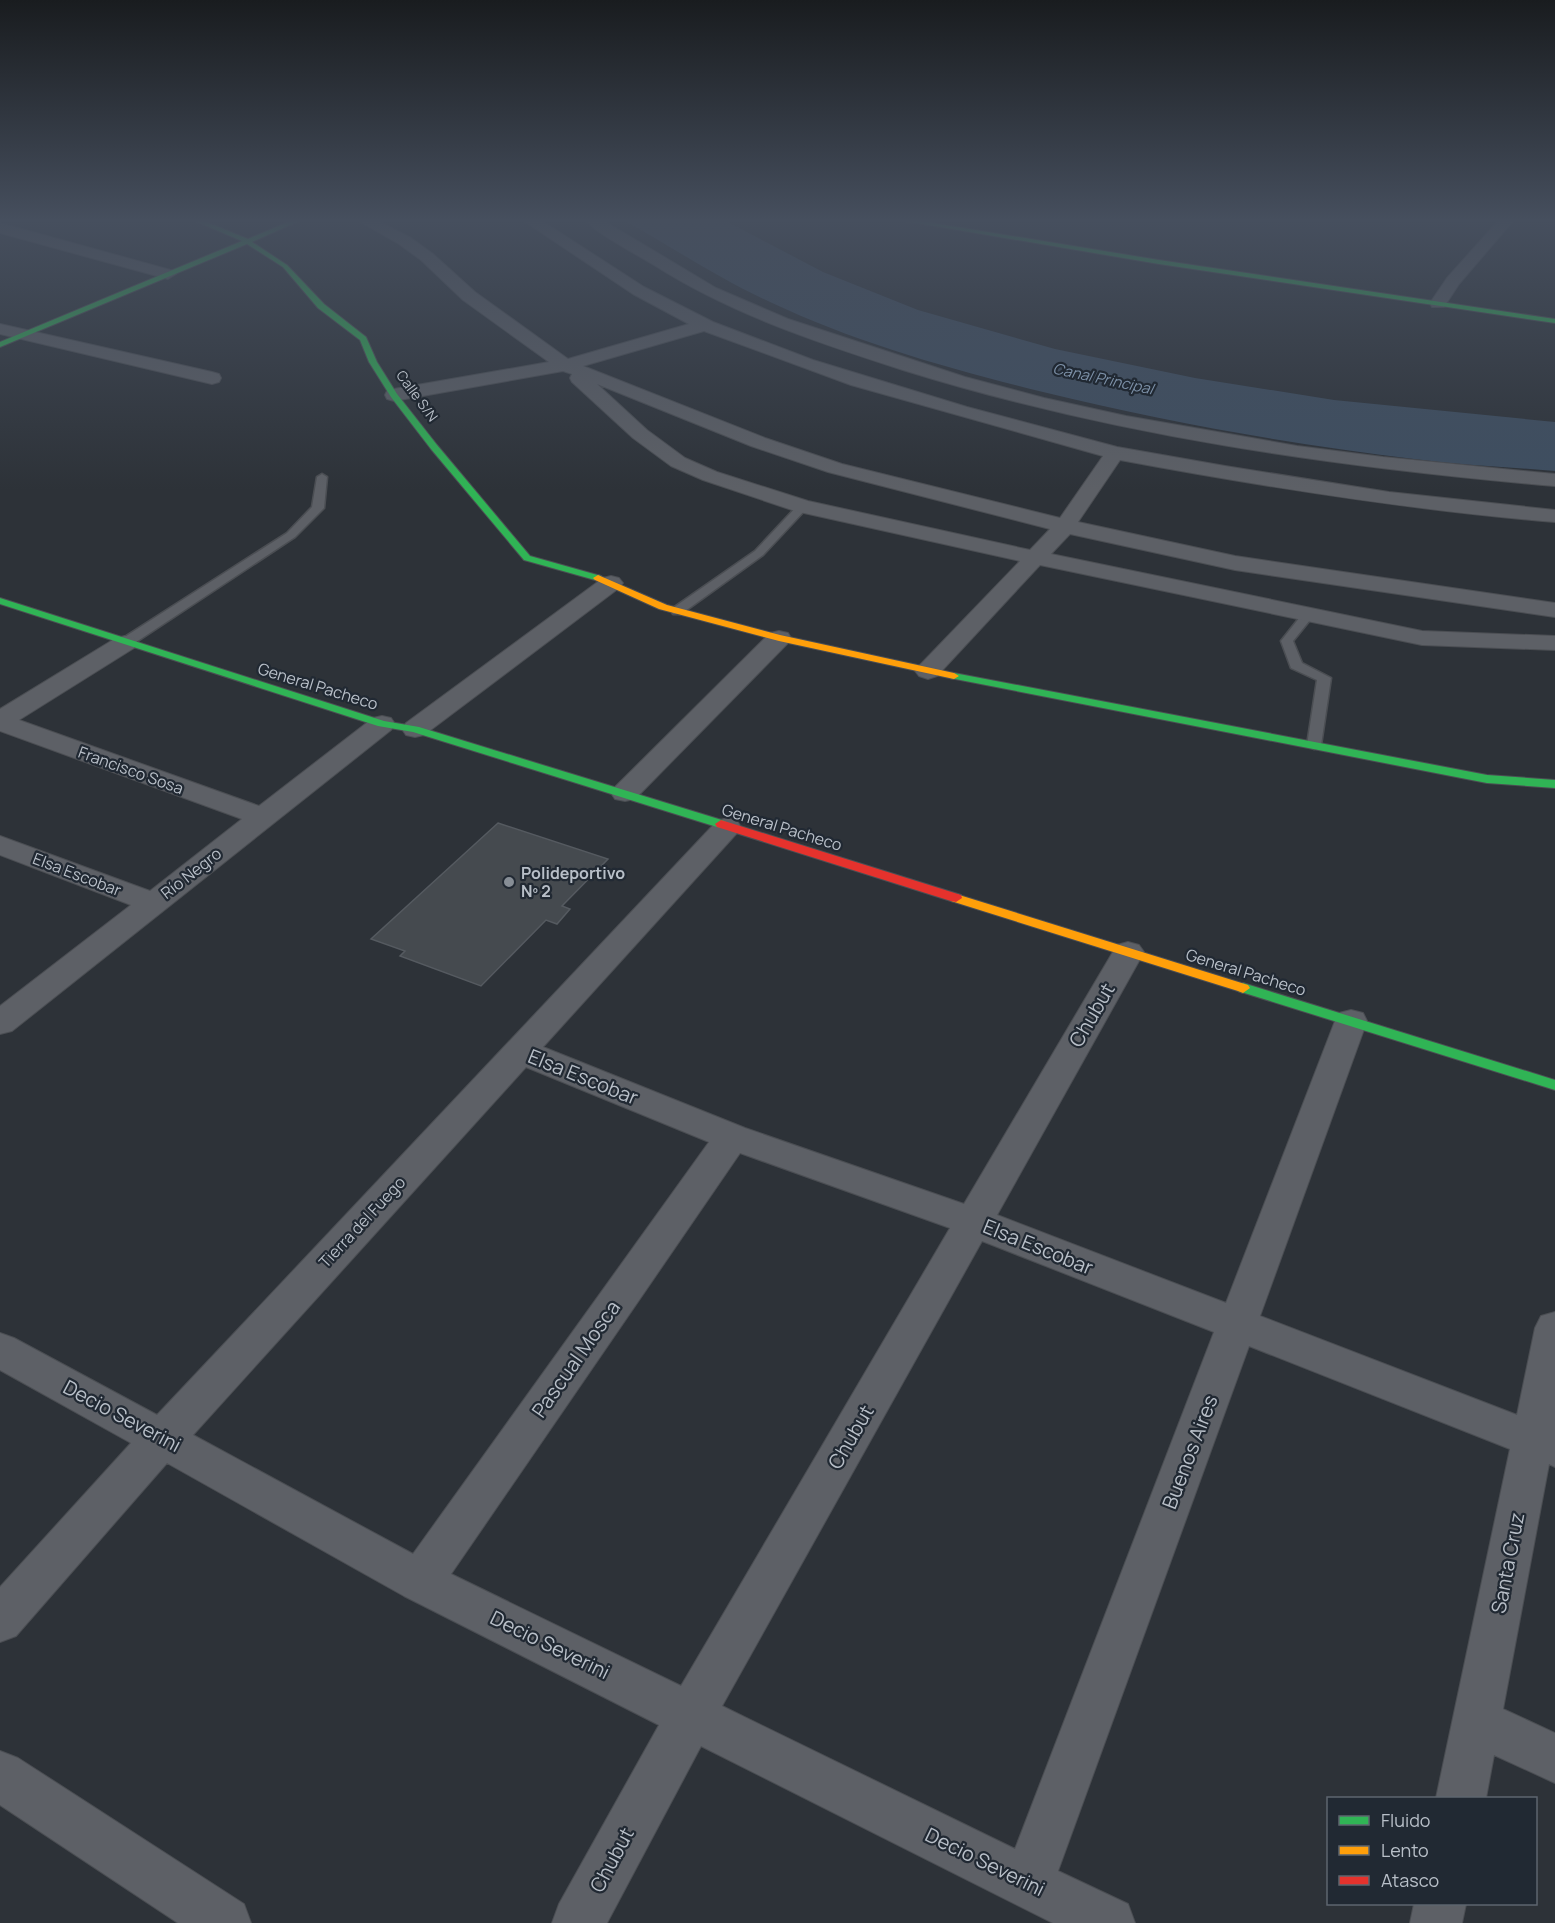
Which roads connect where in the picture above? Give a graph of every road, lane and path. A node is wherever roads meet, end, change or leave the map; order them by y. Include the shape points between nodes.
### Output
1 (80, 311) edge
2 (327, 311) edge
3 (489, 311) edge
4 (677, 311) edge
5 (753, 311) edge
6 (1488, 311) edge
7 (1555, 321) edge
8 (706, 325) junction
9 (0, 329) edge
10 (25, 334) junction
11 (0, 345) edge
12 (566, 365) junction
13 (212, 378) dead end
14 (394, 395) junction
15 (1115, 453) junction
16 (322, 477) dead end
17 (1555, 480) edge
18 (803, 506) junction
19 (1555, 516) edge
20 (1065, 526) junction
21 (1036, 558) junction
22 (611, 583) junction
23 (0, 601) edge
24 (1555, 610) edge
25 (677, 611) junction
26 (1308, 615) junction
27 (779, 638) junction
28 (125, 643) junction
29 (1555, 643) edge
30 (928, 671) junction
31 (0, 721) edge
32 (382, 724) junction
33 (415, 729) junction
34 (1314, 745) junction
35 (1555, 784) edge
36 (625, 793) junction
37 (262, 818) junction
38 (727, 827) junction
39 (0, 845) edge
40 (154, 903) junction
41 (1128, 952) junction
42 (1351, 1021) junction
43 (0, 1023) edge
44 (520, 1051) junction
45 (1555, 1085) edge
46 (732, 1137) junction
47 (974, 1222) junction
48 (1237, 1326) junction
49 (1555, 1328) edge
50 (0, 1350) edge
51 (163, 1438) junction
52 (1544, 1444) edge
53 (420, 1581) junction
54 (0, 1620) edge
55 (691, 1715) junction
56 (1476, 1722) junction
57 (1555, 1758) edge
58 (0, 1776) edge
59 (1461, 1797) edge
60 (1028, 1883) junction
61 (1440, 1905) edge
62 (225, 1923) edge
63 (578, 1923) edge
64 (1109, 1923) edge
65 (1436, 1923) edge

1 - 10 street
2 - 14 street, Calle S/N via 363,339
3 - 12 street
4 - 8 street
5 - 17 street via 933,375 1064,409 1217,441 1448,472
6 - 7 street
8 - 12 street
8 - 15 street via 863,382
9 - 10 street
10 - 11 street
10 - 13 street
12 - 14 street
12 - 18 street via 640,434 678,462
12 - 20 street via 758,442 835,468
14 - 22 street, Calle S/N via 527,558
15 - 19 street via 1297,486
15 - 20 street
16 - 28 lane via 318,508 291,535
18 - 21 street
18 - 25 lane via 759,553
20 - 21 street
20 - 24 street via 1235,563
21 - 26 street
21 - 30 street
22 - 25 street via 644,601
22 - 33 street
23 - 28 street, General Pacheco
25 - 27 street
26 - 29 street via 1422,638
26 - 34 lane via 1287,641 1296,664 1324,678
27 - 30 street
27 - 36 street
28 - 31 street
28 - 32 street, General Pacheco
30 - 34 street
31 - 37 street, Francisco Sosa
32 - 33 street, General Pacheco
32 - 37 street, Río Negro
33 - 36 street, General Pacheco
34 - 35 street via 1487,779
36 - 38 street, General Pacheco
37 - 40 street, Río Negro
38 - 41 street, General Pacheco
38 - 44 street, Tierra del Fuego
39 - 40 street, Elsa Escobar
40 - 43 street, Río Negro
41 - 42 street, General Pacheco
41 - 47 street, Chubut
42 - 45 street, General Pacheco
42 - 48 street, Buenos Aires
44 - 46 street, Elsa Escobar
44 - 51 street, Tierra del Fuego
46 - 47 street, Elsa Escobar
46 - 53 street, Pascual Mosca
47 - 48 street, Elsa Escobar
47 - 55 street, Chubut
48 - 52 street, Elsa Escobar
48 - 60 street, Buenos Aires
49 - 52 street, Santa Cruz
50 - 51 street, Decio Severini
51 - 53 street, Decio Severini
51 - 54 street, Tierra del Fuego
52 - 56 street, Santa Cruz
53 - 55 street, Decio Severini
55 - 60 street, Decio Severini
55 - 63 street, Chubut
56 - 57 street
56 - 59 street, Santa Cruz
58 - 62 street
60 - 64 street, Decio Severini
61 - 65 street

